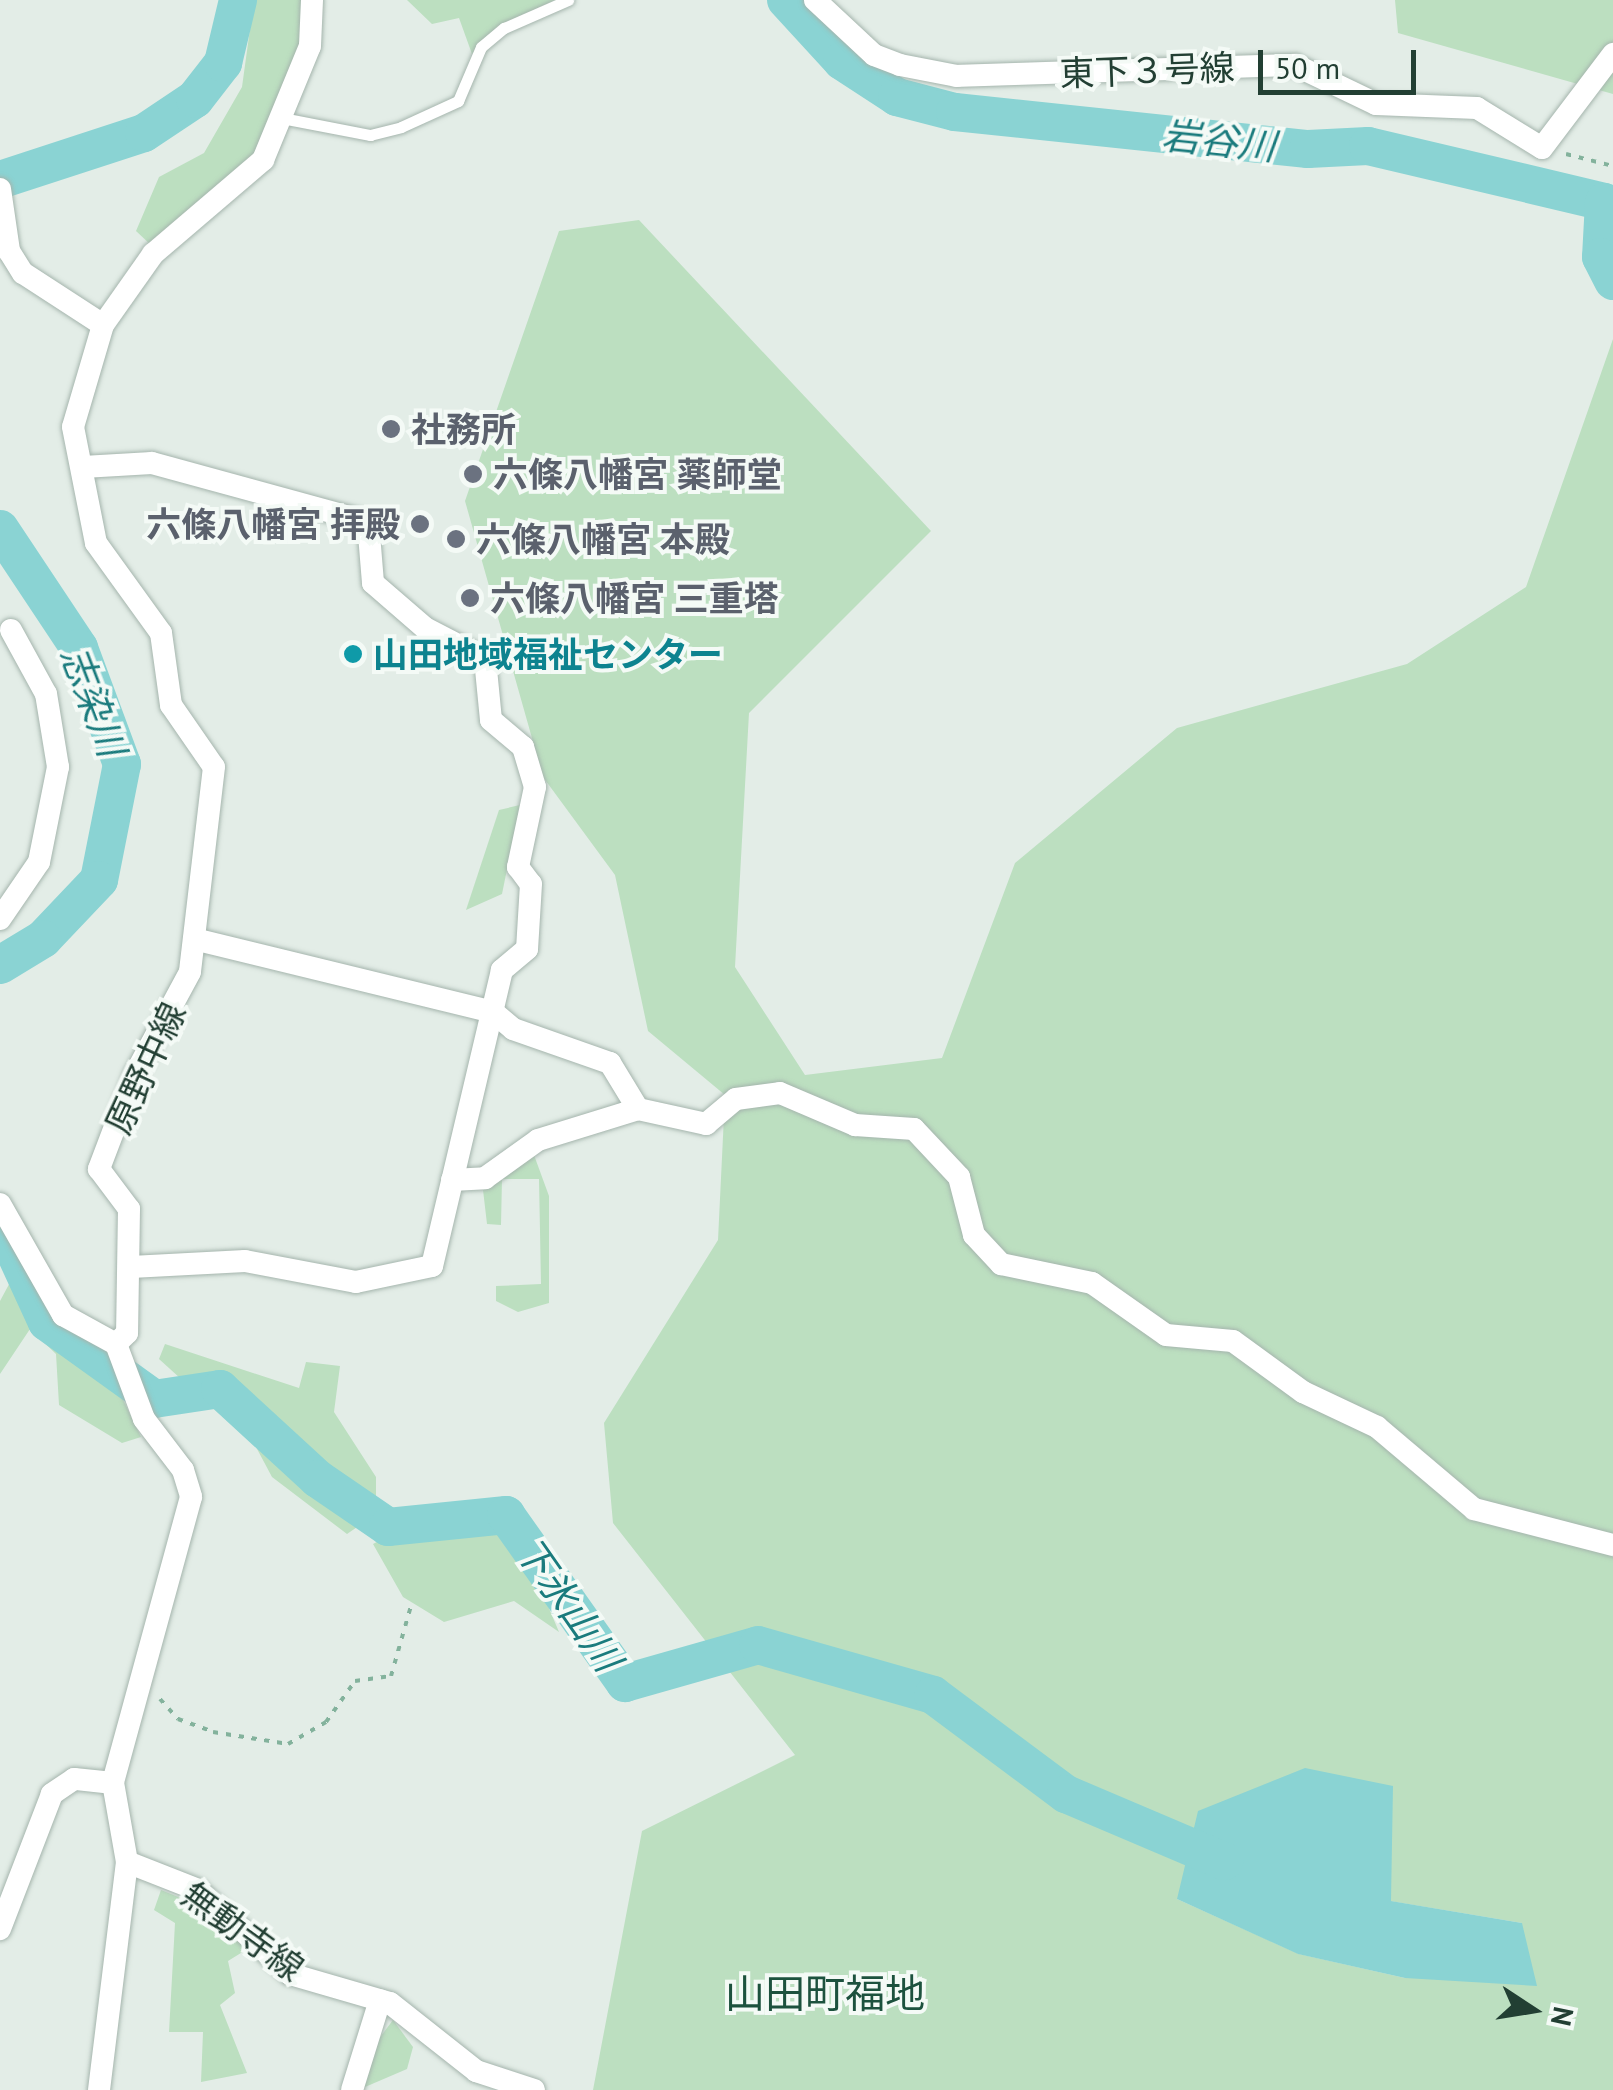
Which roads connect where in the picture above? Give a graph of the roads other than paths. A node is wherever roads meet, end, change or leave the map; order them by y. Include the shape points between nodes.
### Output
1 (312, 0) edge
2 (568, 0) edge
3 (815, 0) edge
4 (1613, 54) edge
5 (287, 119) junction
6 (0, 189) edge
7 (103, 325) junction
8 (83, 467) junction
9 (11, 630) dead end
10 (0, 919) edge
11 (194, 939) junction
12 (493, 1012) junction
13 (638, 1109) junction
14 (452, 1180) junction
15 (0, 1204) edge
16 (131, 1268) junction
17 (117, 1345) junction
18 (1613, 1545) edge
19 (112, 1783) junction
20 (127, 1862) junction
21 (0, 1929) edge
22 (380, 2000) junction
23 (99, 2090) edge
24 (352, 2090) edge
25 (534, 2090) edge

1 - 5 street, 原野中線 via 310,46
2 - 5 lane via 504,28 481,47 458,100 401,127 370,135
3 - 4 street, 東下３号線 via 874,55 900,65 956,76 1295,64 1376,104 1478,108 1542,148
5 - 7 street, 原野中線 via 263,160 154,254
6 - 7 street via 9,251 23,272
7 - 8 street, 原野中線 via 73,426
8 - 11 street, 原野中線 via 96,543 161,633 171,705 214,767
8 - 12 street via 152,463 368,522 373,583 425,628 485,659 490,720 523,747 534,787 518,867 531,884 528,948 502,970
9 - 10 street via 46,694 58,784 39,862
11 - 12 street
11 - 16 street, 原野中線 via 190,972 134,1074 99,1169 129,1209
12 - 13 street via 513,1030 610,1064
12 - 14 street
13 - 14 street via 538,1140 486,1178
13 - 18 street via 706,1124 736,1099 780,1094 855,1125 914,1129 959,1177 974,1235 1001,1264 1106,1289 1166,1335 1233,1341 1303,1392 1377,1426 1474,1510
14 - 16 street via 432,1266 414,1276 356,1282 245,1261
15 - 17 street via 63,1316
16 - 17 street, 原野中線 via 127,1333
17 - 19 street via 144,1419 184,1470 191,1497
19 - 20 street
19 - 21 street via 74,1779 52,1794
20 - 22 street, 無動寺線 via 198,1890 290,1974
20 - 23 street
22 - 24 street
22 - 25 street, 無動寺線 via 476,2071

